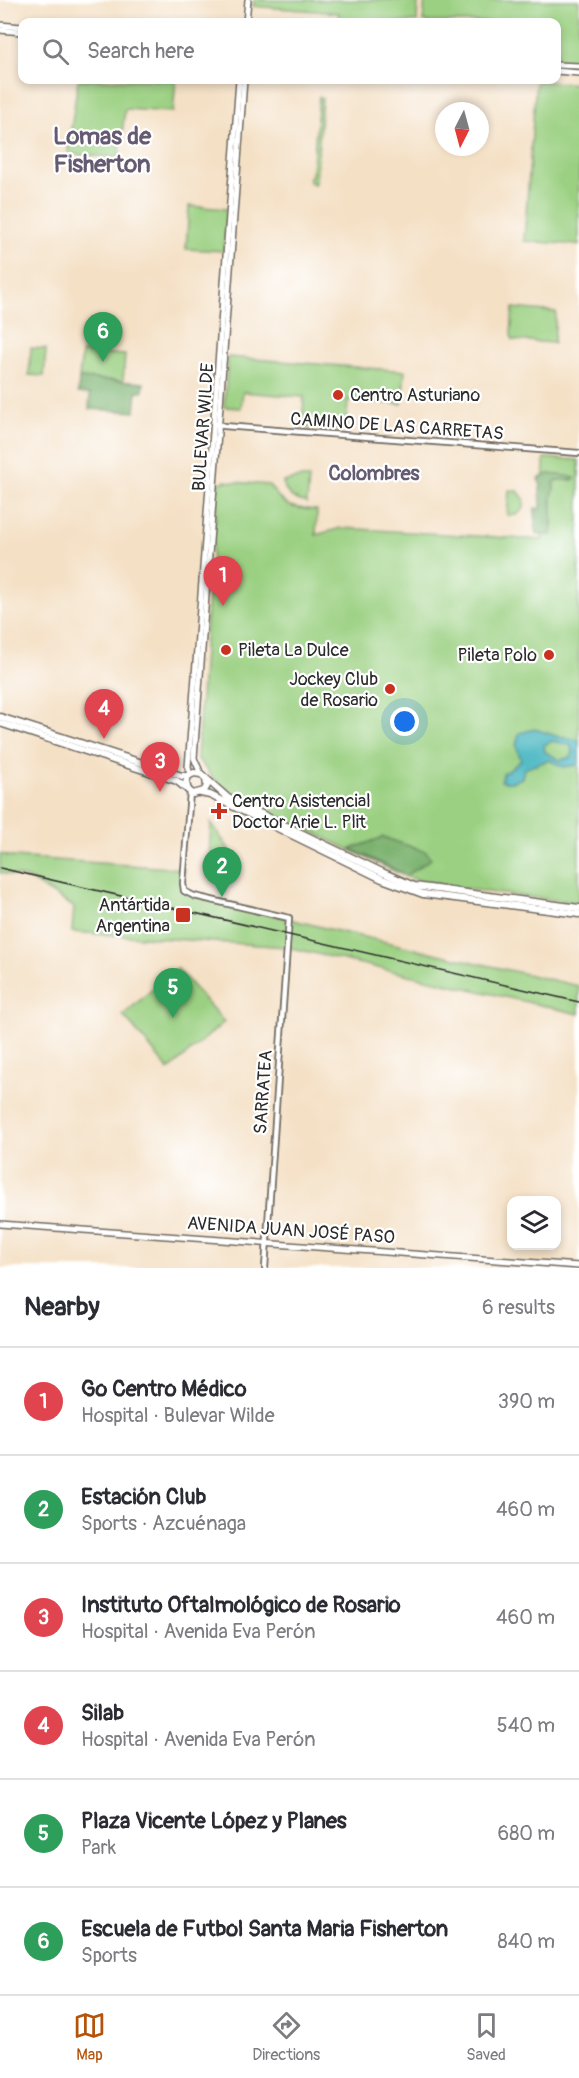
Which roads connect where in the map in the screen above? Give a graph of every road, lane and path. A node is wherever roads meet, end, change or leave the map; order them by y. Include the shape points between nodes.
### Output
1 (248, 0) edge
2 (246, 18) edge
3 (0, 25) edge
4 (18, 27) edge
5 (0, 30) edge
6 (18, 32) edge
7 (561, 64) edge
8 (579, 66) edge
9 (561, 71) edge
10 (579, 73) edge
11 (239, 84) edge
12 (244, 84) edge
13 (217, 424) junction
14 (579, 453) edge
15 (0, 717) edge
16 (0, 723) edge
17 (189, 776) junction
18 (204, 776) junction
19 (194, 792) junction
20 (579, 908) edge
21 (579, 914) edge
22 (0, 1224) edge
23 (266, 1243) junction
24 (579, 1266) edge
25 (266, 1268) edge

1 - 2 main road
3 - 4 main road
5 - 6 main road
7 - 8 main road
9 - 10 main road
11 - 13 main road, BULEVAR WILDE
12 - 13 main road, BULEVAR WILDE
13 - 14 street, CAMINO DE LAS CARRETAS
13 - 17 main road, BULEVAR WILDE
13 - 18 main road, BULEVAR WILDE via 194,758
15 - 17 main road
16 - 19 main road via 177,781
17 - 18 main road
17 - 19 main road via 186,783
18 - 19 main road via 207,786
18 - 20 main road via 228,798 403,882 435,890
19 - 21 main road via 220,800 412,891
19 - 23 street, SARRATEA via 183,883 186,893 289,918
22 - 23 main road, AVENIDA JUAN JOSÉ PASO
23 - 24 main road, AVENIDA JUAN JOSÉ PASO
23 - 25 street, SARRATEA

